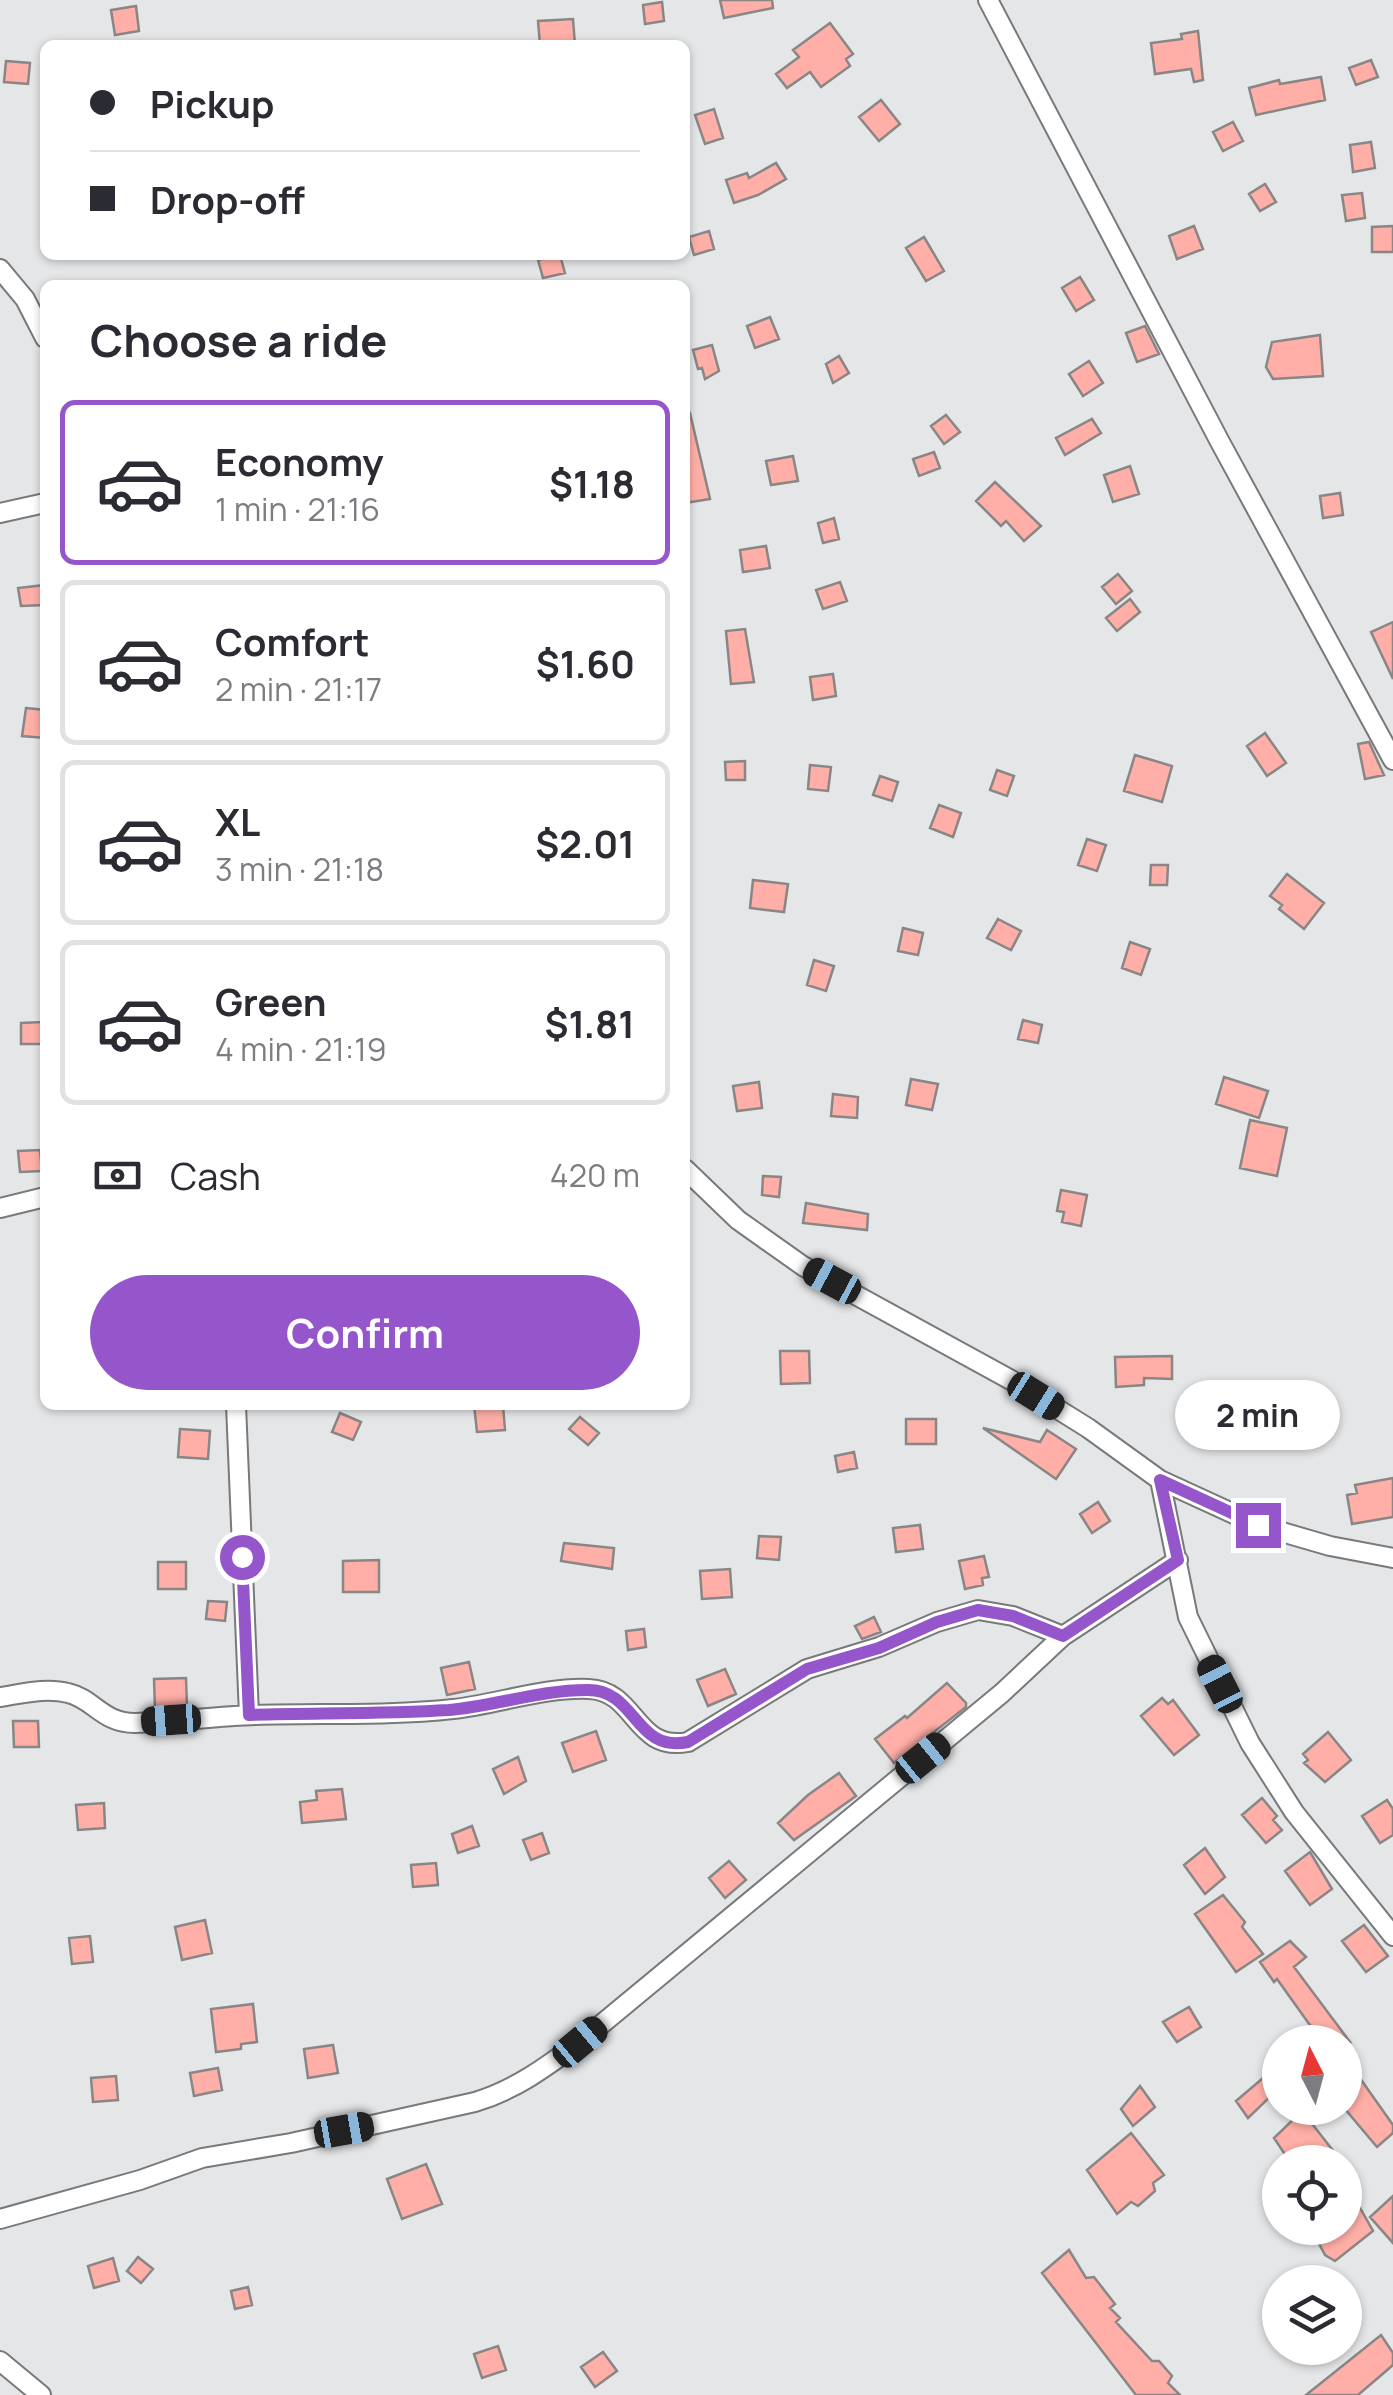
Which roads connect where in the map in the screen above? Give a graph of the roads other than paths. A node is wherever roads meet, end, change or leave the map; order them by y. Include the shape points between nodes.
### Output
1 (988, 0) edge
2 (0, 269) edge
3 (40, 329) edge
4 (40, 505) edge
5 (0, 513) edge
6 (1393, 760) edge
7 (690, 1174) edge
8 (40, 1198) edge
9 (0, 1208) edge
10 (236, 1410) edge
11 (1160, 1480) junction
12 (1393, 1558) edge
13 (1178, 1560) junction
14 (1063, 1636) junction
15 (0, 1697) edge
16 (249, 1715) junction
17 (1393, 1936) edge
18 (0, 2218) edge
19 (0, 2361) edge
20 (42, 2395) edge

1 - 6 street
2 - 3 street
4 - 5 street
7 - 11 street via 738,1220 802,1266 1011,1380
8 - 9 street
10 - 16 street
11 - 12 street via 1258,1525
11 - 13 street
13 - 14 street
13 - 17 street via 1188,1618 1250,1744 1294,1812
14 - 16 street via 978,1610 807,1669 675,1745 649,1736 617,1697 590,1689 452,1710
14 - 18 street via 528,2080 475,2102 202,2158
15 - 16 street via 72,1693 112,1721 132,1723
19 - 20 street

